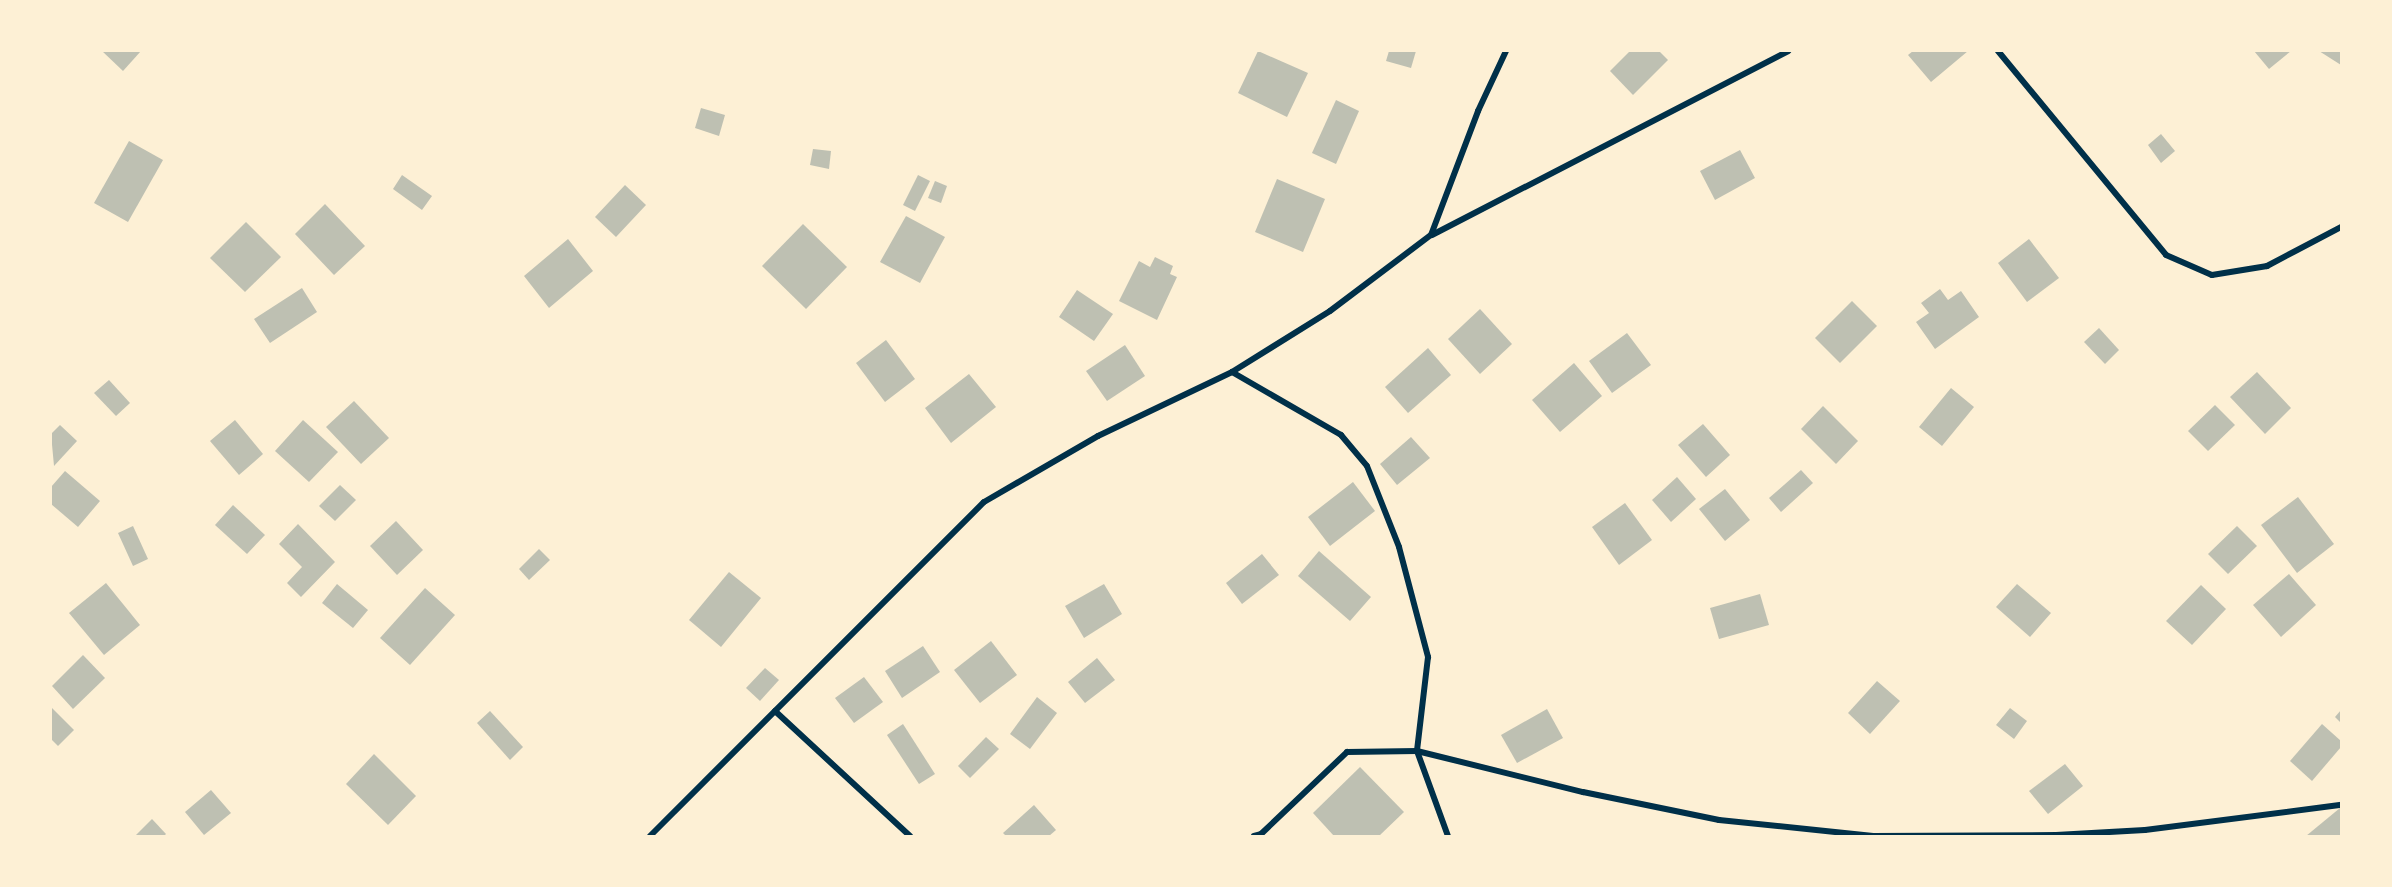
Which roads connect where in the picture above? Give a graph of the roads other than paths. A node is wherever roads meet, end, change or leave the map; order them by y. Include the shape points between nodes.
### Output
1 (1506, 51) edge
2 (1788, 51) edge
3 (1998, 51) edge
4 (2341, 226) edge
5 (1431, 235) junction
6 (1232, 372) junction
7 (775, 711) junction
8 (1417, 751) junction
9 (2341, 805) edge
10 (650, 836) edge
11 (910, 836) edge
12 (1254, 836) edge
13 (1448, 836) edge

1 - 5 street via 1478,111
2 - 5 street
3 - 4 street via 2166,255 2212,275 2267,266
5 - 6 street via 1330,311
6 - 7 street via 1098,436 984,502
6 - 8 street via 1341,435 1367,466 1399,547 1428,657
7 - 10 street
7 - 11 street
8 - 9 street via 1719,820 1873,836 2134,831
8 - 12 street via 1347,752 1261,834
8 - 13 street

